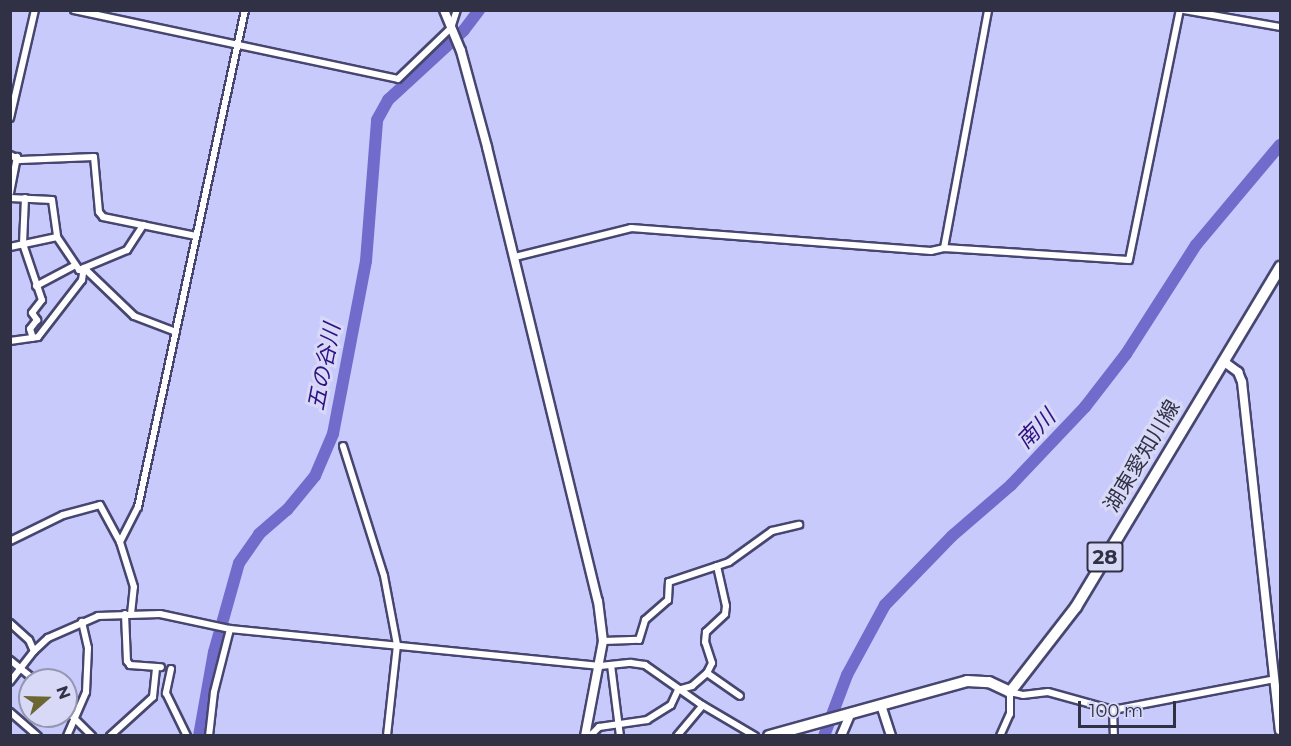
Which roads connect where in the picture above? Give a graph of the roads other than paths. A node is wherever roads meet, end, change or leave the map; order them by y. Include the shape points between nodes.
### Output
1 (35, 10) edge
2 (74, 10) edge
3 (245, 10) edge
4 (444, 10) edge
5 (457, 10) edge
6 (988, 10) edge
7 (1182, 10) edge
8 (1281, 27) edge
9 (452, 28) junction
10 (238, 45) junction
11 (10, 118) edge
12 (14, 156) edge
13 (10, 193) edge
14 (10, 198) edge
15 (25, 198) junction
16 (143, 225) junction
17 (196, 236) junction
18 (57, 237) junction
19 (23, 244) junction
20 (10, 248) edge
21 (944, 248) junction
22 (515, 257) junction
23 (74, 266) junction
24 (1281, 267) edge
25 (84, 268) junction
26 (36, 286) junction
27 (176, 332) junction
28 (10, 334) edge
29 (33, 338) junction
30 (11, 341) edge
31 (1223, 361) junction
32 (343, 446) dead end
33 (799, 525) dead end
34 (10, 541) edge
35 (120, 542) junction
36 (717, 566) junction
37 (128, 614) junction
38 (82, 622) junction
39 (10, 623) edge
40 (230, 628) junction
41 (603, 641) junction
42 (397, 645) junction
43 (34, 651) junction
44 (10, 660) edge
45 (611, 665) junction
46 (600, 666) junction
47 (22, 667) junction
48 (171, 669) dead end
49 (707, 673) junction
50 (1277, 677) edge
51 (10, 682) edge
52 (683, 690) junction
53 (1010, 692) junction
54 (740, 696) dead end
55 (703, 705) junction
56 (881, 705) junction
57 (78, 707) edge
58 (1113, 710) junction
59 (10, 712) edge
60 (847, 714) junction
61 (78, 722) edge
62 (619, 726) junction
63 (1281, 730) edge
64 (38, 735) edge
65 (92, 735) edge
66 (110, 735) edge
67 (187, 735) edge
68 (209, 735) edge
69 (387, 735) edge
70 (585, 735) edge
71 (590, 735) edge
72 (620, 735) edge
73 (676, 735) edge
74 (755, 735) edge
75 (769, 735) edge
76 (841, 735) edge
77 (891, 735) edge
78 (1000, 735) edge
79 (1114, 735) edge

1 - 11 street
2 - 10 street
3 - 10 street
4 - 9 street
5 - 9 street
6 - 21 street
7 - 8 street
7 - 21 street via 1129,260
9 - 10 street via 398,79
9 - 22 street
10 - 17 street
12 - 13 street
12 - 16 street via 94,157 99,212 103,217
14 - 15 street
15 - 18 street via 52,200
15 - 19 street
16 - 17 street
16 - 25 street via 127,250
17 - 27 street
18 - 19 street
18 - 23 street
19 - 20 street
19 - 26 street
21 - 22 street via 932,251 631,228
22 - 41 street via 598,601
23 - 25 street
23 - 26 street
24 - 31 main road, 湖東愛知川線 / 28
25 - 27 street via 134,316
25 - 29 street via 82,280 38,337
26 - 29 street via 42,300 32,313 37,320 30,329
27 - 35 street via 138,507
28 - 30 street
29 - 30 street
31 - 50 street via 1238,372 1242,382
31 - 53 main road, 湖東愛知川線 / 28 via 1076,607
32 - 42 street via 384,576
33 - 36 street via 772,531 741,555
34 - 35 street via 63,515 100,505
35 - 37 street via 134,587
36 - 41 street via 669,582 668,600 645,620 639,640
36 - 49 street via 726,606 724,614 706,632 712,663
37 - 38 street
37 - 40 street via 160,614
37 - 66 street via 127,661 130,666 159,667 153,697
38 - 43 street via 48,638
38 - 57 street via 88,648 86,692
39 - 43 street via 29,640
40 - 42 street
40 - 68 street via 214,692
41 - 46 street
42 - 46 street
42 - 69 street
43 - 47 street
44 - 47 street
45 - 46 street
45 - 52 street via 645,665
45 - 62 street
46 - 70 street
47 - 51 street
48 - 67 street via 166,693
49 - 52 street
49 - 54 street
50 - 58 street
50 - 63 street
52 - 55 street
52 - 62 street via 678,690 671,705 647,720
53 - 56 main road via 989,682 967,681
53 - 58 street via 1048,692
53 - 78 street via 1010,714
55 - 73 street
55 - 74 street
56 - 60 main road
56 - 77 street
58 - 79 street
59 - 64 street
60 - 75 main road
60 - 76 street
61 - 65 street
62 - 71 street via 598,727
62 - 72 street

